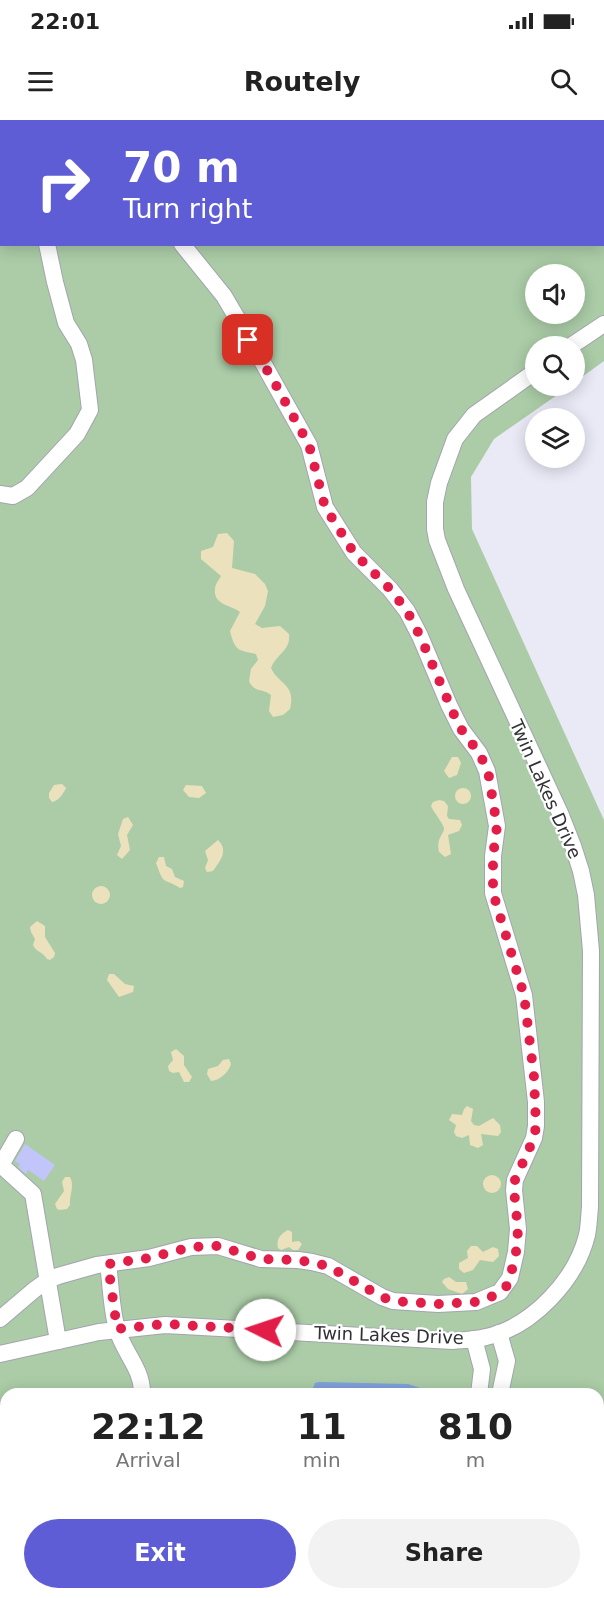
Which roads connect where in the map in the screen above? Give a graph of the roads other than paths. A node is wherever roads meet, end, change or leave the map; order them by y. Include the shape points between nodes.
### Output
1 (47, 246) edge
2 (184, 246) edge
3 (604, 324) edge
4 (585, 337) edge
5 (525, 379) edge
6 (0, 494) edge
7 (16, 1139) dead end
8 (104, 1264) junction
9 (48, 1280) junction
10 (0, 1319) edge
11 (117, 1329) junction
12 (499, 1333) junction
13 (474, 1339) junction
14 (58, 1341) junction
15 (0, 1354) edge
16 (142, 1388) edge
17 (479, 1388) edge
18 (501, 1388) edge

1 - 6 street via 66,322 84,360 90,410 77,434 27,488 13,496
2 - 8 street via 224,296 309,445 325,507 354,553 407,611 461,729 488,771 497,826 493,893 524,995 536,1126 515,1180 518,1230 510,1278 500,1292 485,1299 455,1304 393,1301 328,1266 261,1259 218,1246 191,1247
3 - 4 street
5 - 12 street, Twin Lakes Drive via 474,415 455,439 439,483 434,517 437,540 456,589 560,813 581,872 591,951 590,1207 586,1236 571,1271 544,1304
7 - 9 street via 1,1165 33,1194
8 - 9 street
8 - 11 street
9 - 10 street
9 - 14 street
11 - 13 street, Twin Lakes Drive via 165,1324 453,1341
11 - 14 street, Twin Lakes Drive
11 - 16 street via 136,1365
12 - 13 street, Twin Lakes Drive
12 - 18 street via 507,1361
13 - 17 street via 482,1369
14 - 15 street, Twin Lakes Drive

